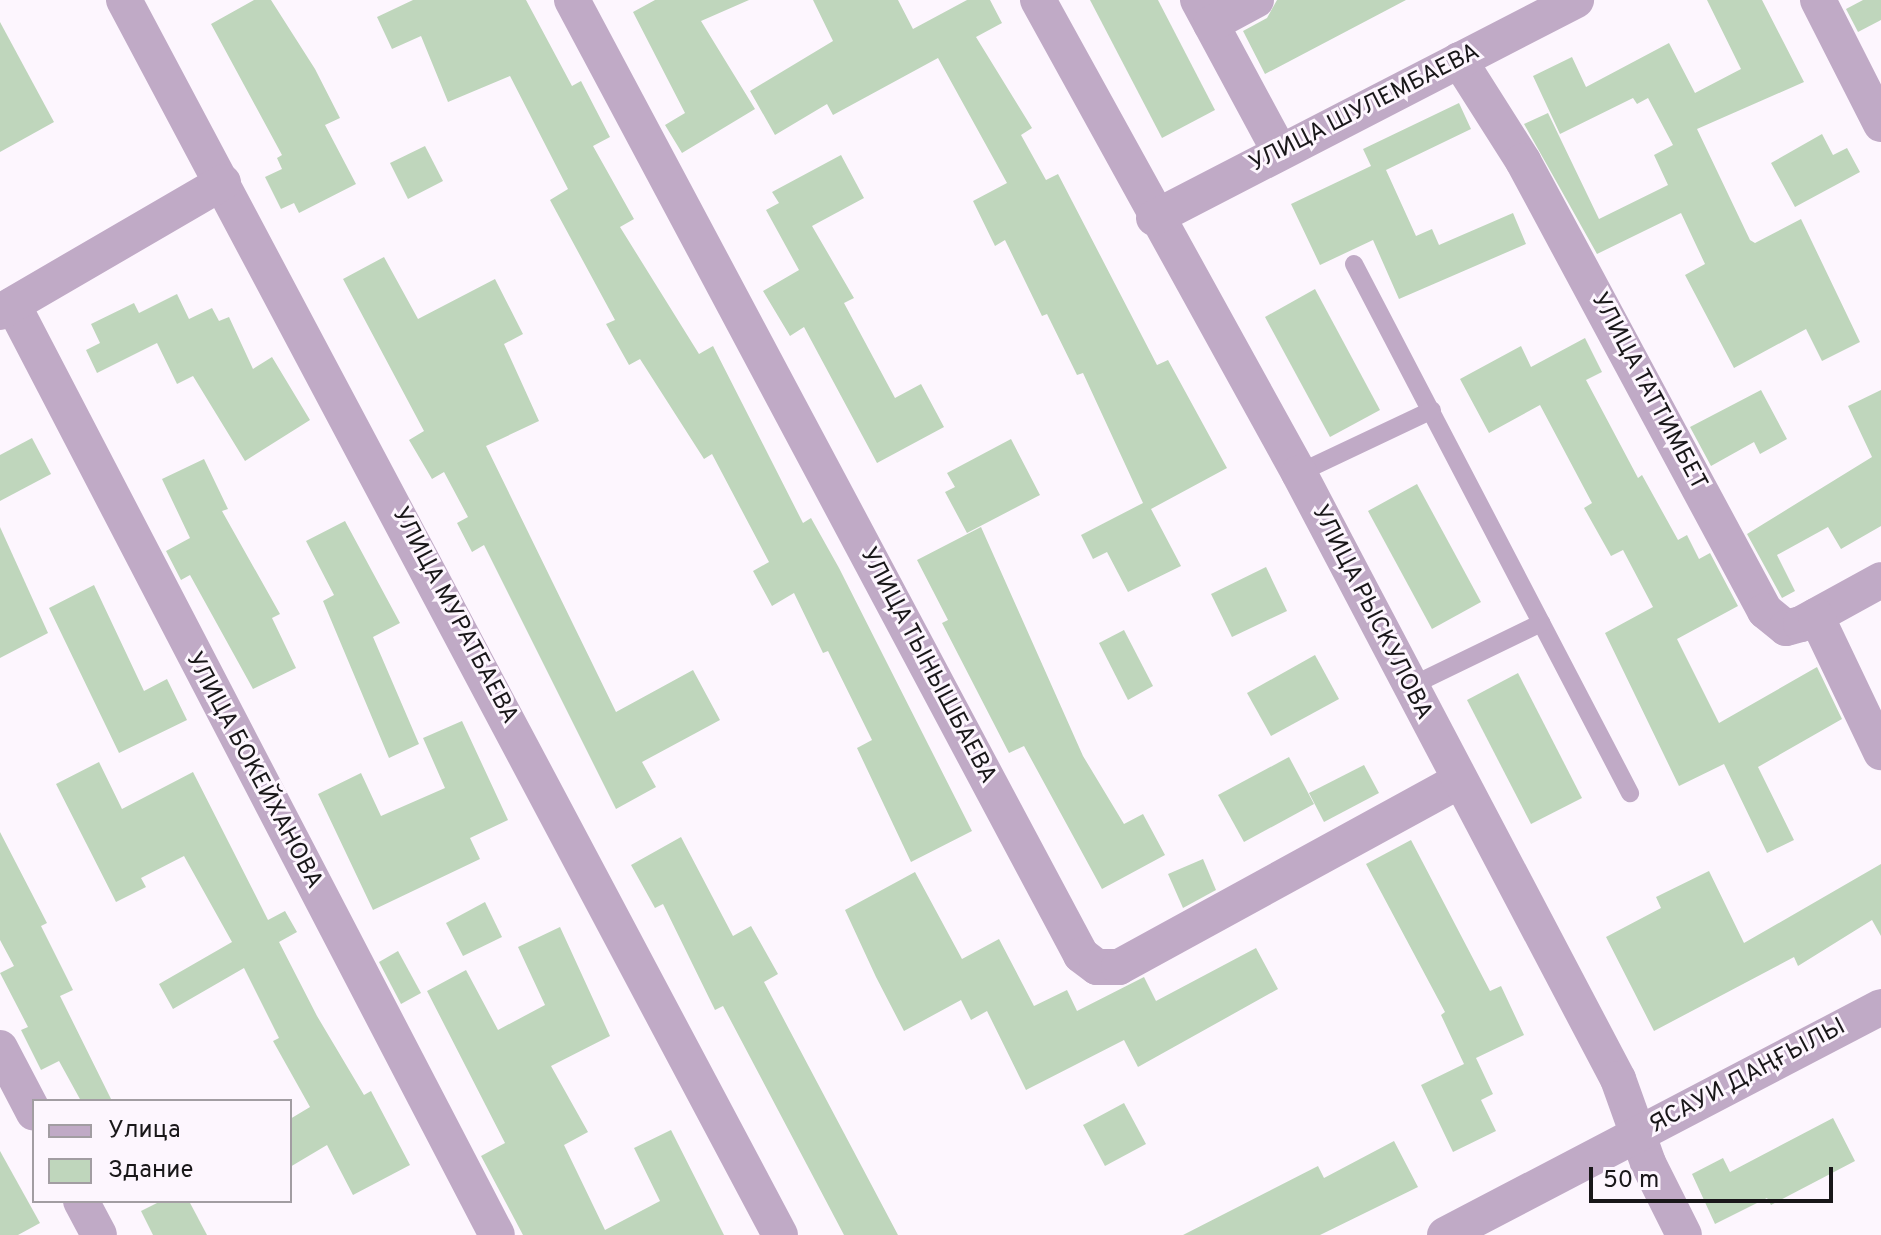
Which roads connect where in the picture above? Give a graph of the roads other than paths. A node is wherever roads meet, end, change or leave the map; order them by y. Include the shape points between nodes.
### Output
1 (124, 0) edge
2 (572, 0) edge
3 (1038, 0) edge
4 (1256, 0) edge
5 (1576, 0) edge
6 (1818, 0) edge
7 (1205, 12) edge
8 (1459, 60) junction
9 (1881, 124) edge
10 (1280, 152) junction
11 (223, 182) junction
12 (1154, 218) junction
13 (1354, 264) dead end
14 (7, 308) edge
15 (1432, 410) junction
16 (1299, 473) junction
17 (1881, 580) edge
18 (1816, 616) junction
19 (1541, 623) junction
20 (1409, 687) junction
21 (1881, 752) edge
22 (1457, 782) junction
23 (1630, 793) dead end
24 (1881, 1007) edge
25 (0, 1048) edge
26 (32, 1109) edge
27 (1637, 1135) junction
28 (82, 1203) edge
29 (99, 1235) edge
30 (497, 1235) edge
31 (780, 1235) edge
32 (1445, 1235) edge
33 (1684, 1235) edge

1 - 11 street, УЛИЦА МУРАТБАЕВА
2 - 22 street, УЛИЦА ТЫНЫШБАЕВА via 1081,955 1097,967 1119,967
3 - 12 street, УЛИЦА РЫСКУЛОВА
4 - 7 street
5 - 8 street, УЛИЦА ШУЛЕМБАЕВА
6 - 9 street
7 - 10 street
8 - 10 street, УЛИЦА ШУЛЕМБАЕВА
8 - 18 street, УЛИЦА ТАТТИМБЕТ via 1523,161 1765,611 1786,628
10 - 12 street, УЛИЦА ШУЛЕМБАЕВА
11 - 14 street
11 - 31 street, УЛИЦА МУРАТБАЕВА
12 - 16 street, УЛИЦА РЫСКУЛОВА
13 - 15 lane
14 - 30 street, УЛИЦА БОКЕЙХАНОВА
15 - 16 lane
15 - 19 lane
16 - 20 street, УЛИЦА РЫСКУЛОВА
17 - 18 street, УЛИЦА ТАТТИМБЕТ
18 - 21 street
19 - 20 lane
19 - 23 lane
20 - 22 street, УЛИЦА РЫСКУЛОВА
22 - 27 street, УЛИЦА РЫСКУЛОВА via 1618,1079
24 - 27 street, ЯСАУИ ДАҢҒЫЛЫ
25 - 26 street
27 - 32 street, ЯСАУИ ДАҢҒЫЛЫ
27 - 33 street, УЛИЦА РЫСКУЛОВА
28 - 29 street

